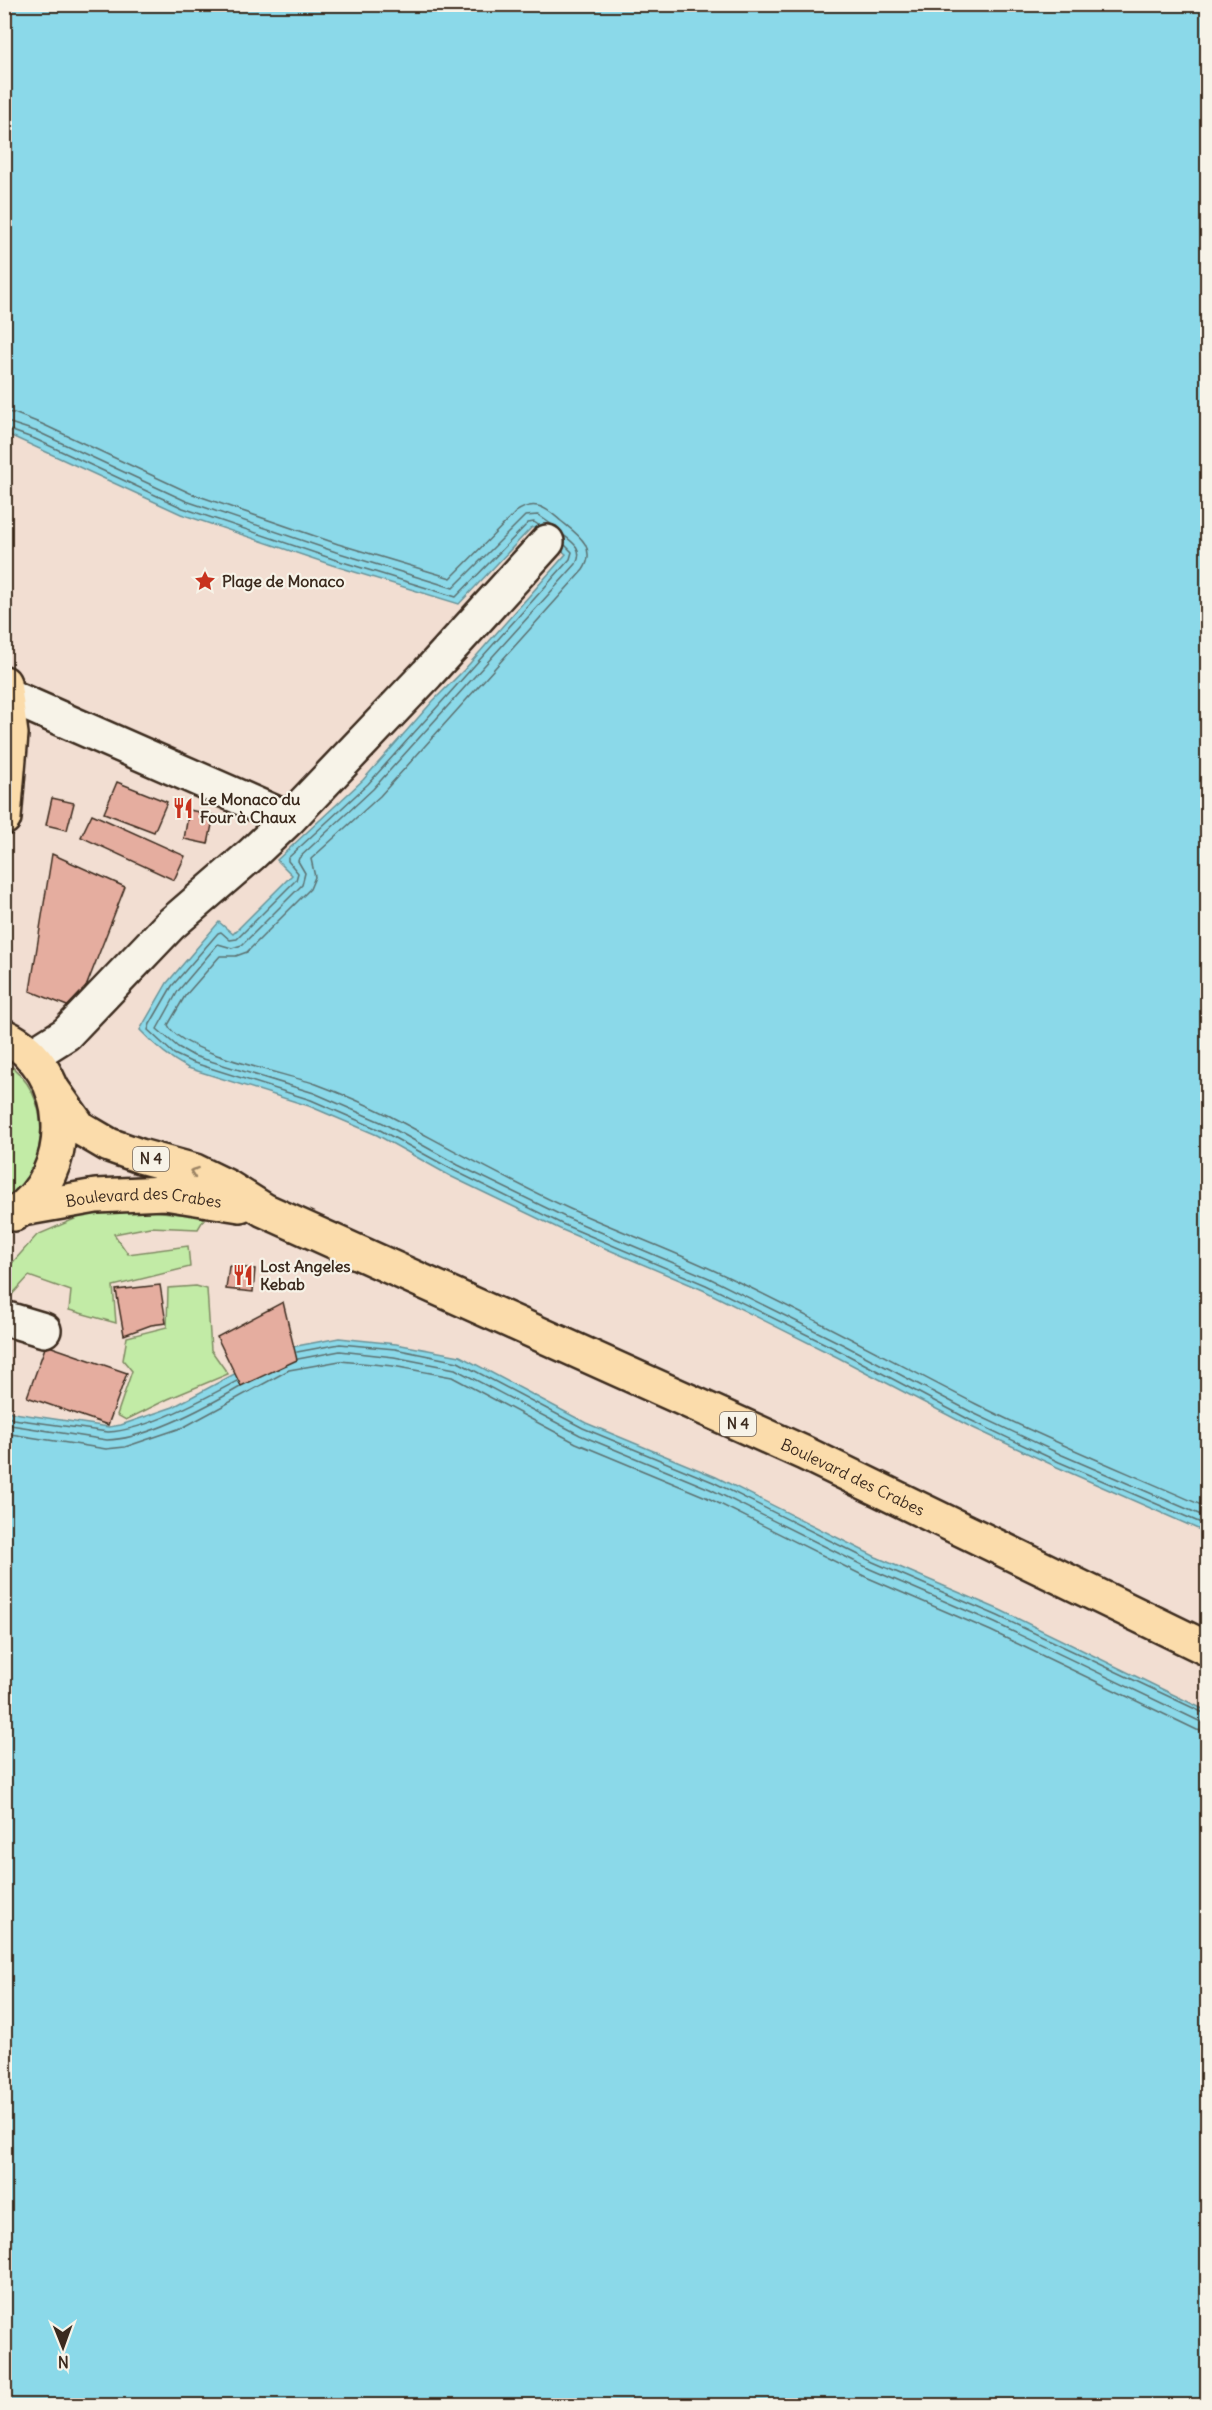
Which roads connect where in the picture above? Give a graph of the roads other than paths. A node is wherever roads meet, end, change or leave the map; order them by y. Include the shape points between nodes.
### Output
1 (547, 542) dead end
2 (6, 689) edge
3 (4, 818) edge
4 (289, 819) junction
5 (12, 1040) edge
6 (53, 1090) junction
7 (264, 1210) junction
8 (13, 1215) edge
9 (4, 1318) edge
10 (44, 1330) dead end
11 (1208, 1649) edge

1 - 4 street
2 - 3 main road via 10,744
2 - 4 street
4 - 5 street via 170,925 66,1034
5 - 6 main road via 44,1072
7 -> 6 main road, Boulevard des Crabes / N 4 via 195,1171 110,1145 80,1128
6 - 8 main road via 59,1142 53,1167 40,1190
7 - 8 main road, Boulevard des Crabes / N 4 via 165,1193 96,1196
7 - 11 main road, Boulevard des Crabes / N 4 via 804,1454
9 - 10 street

